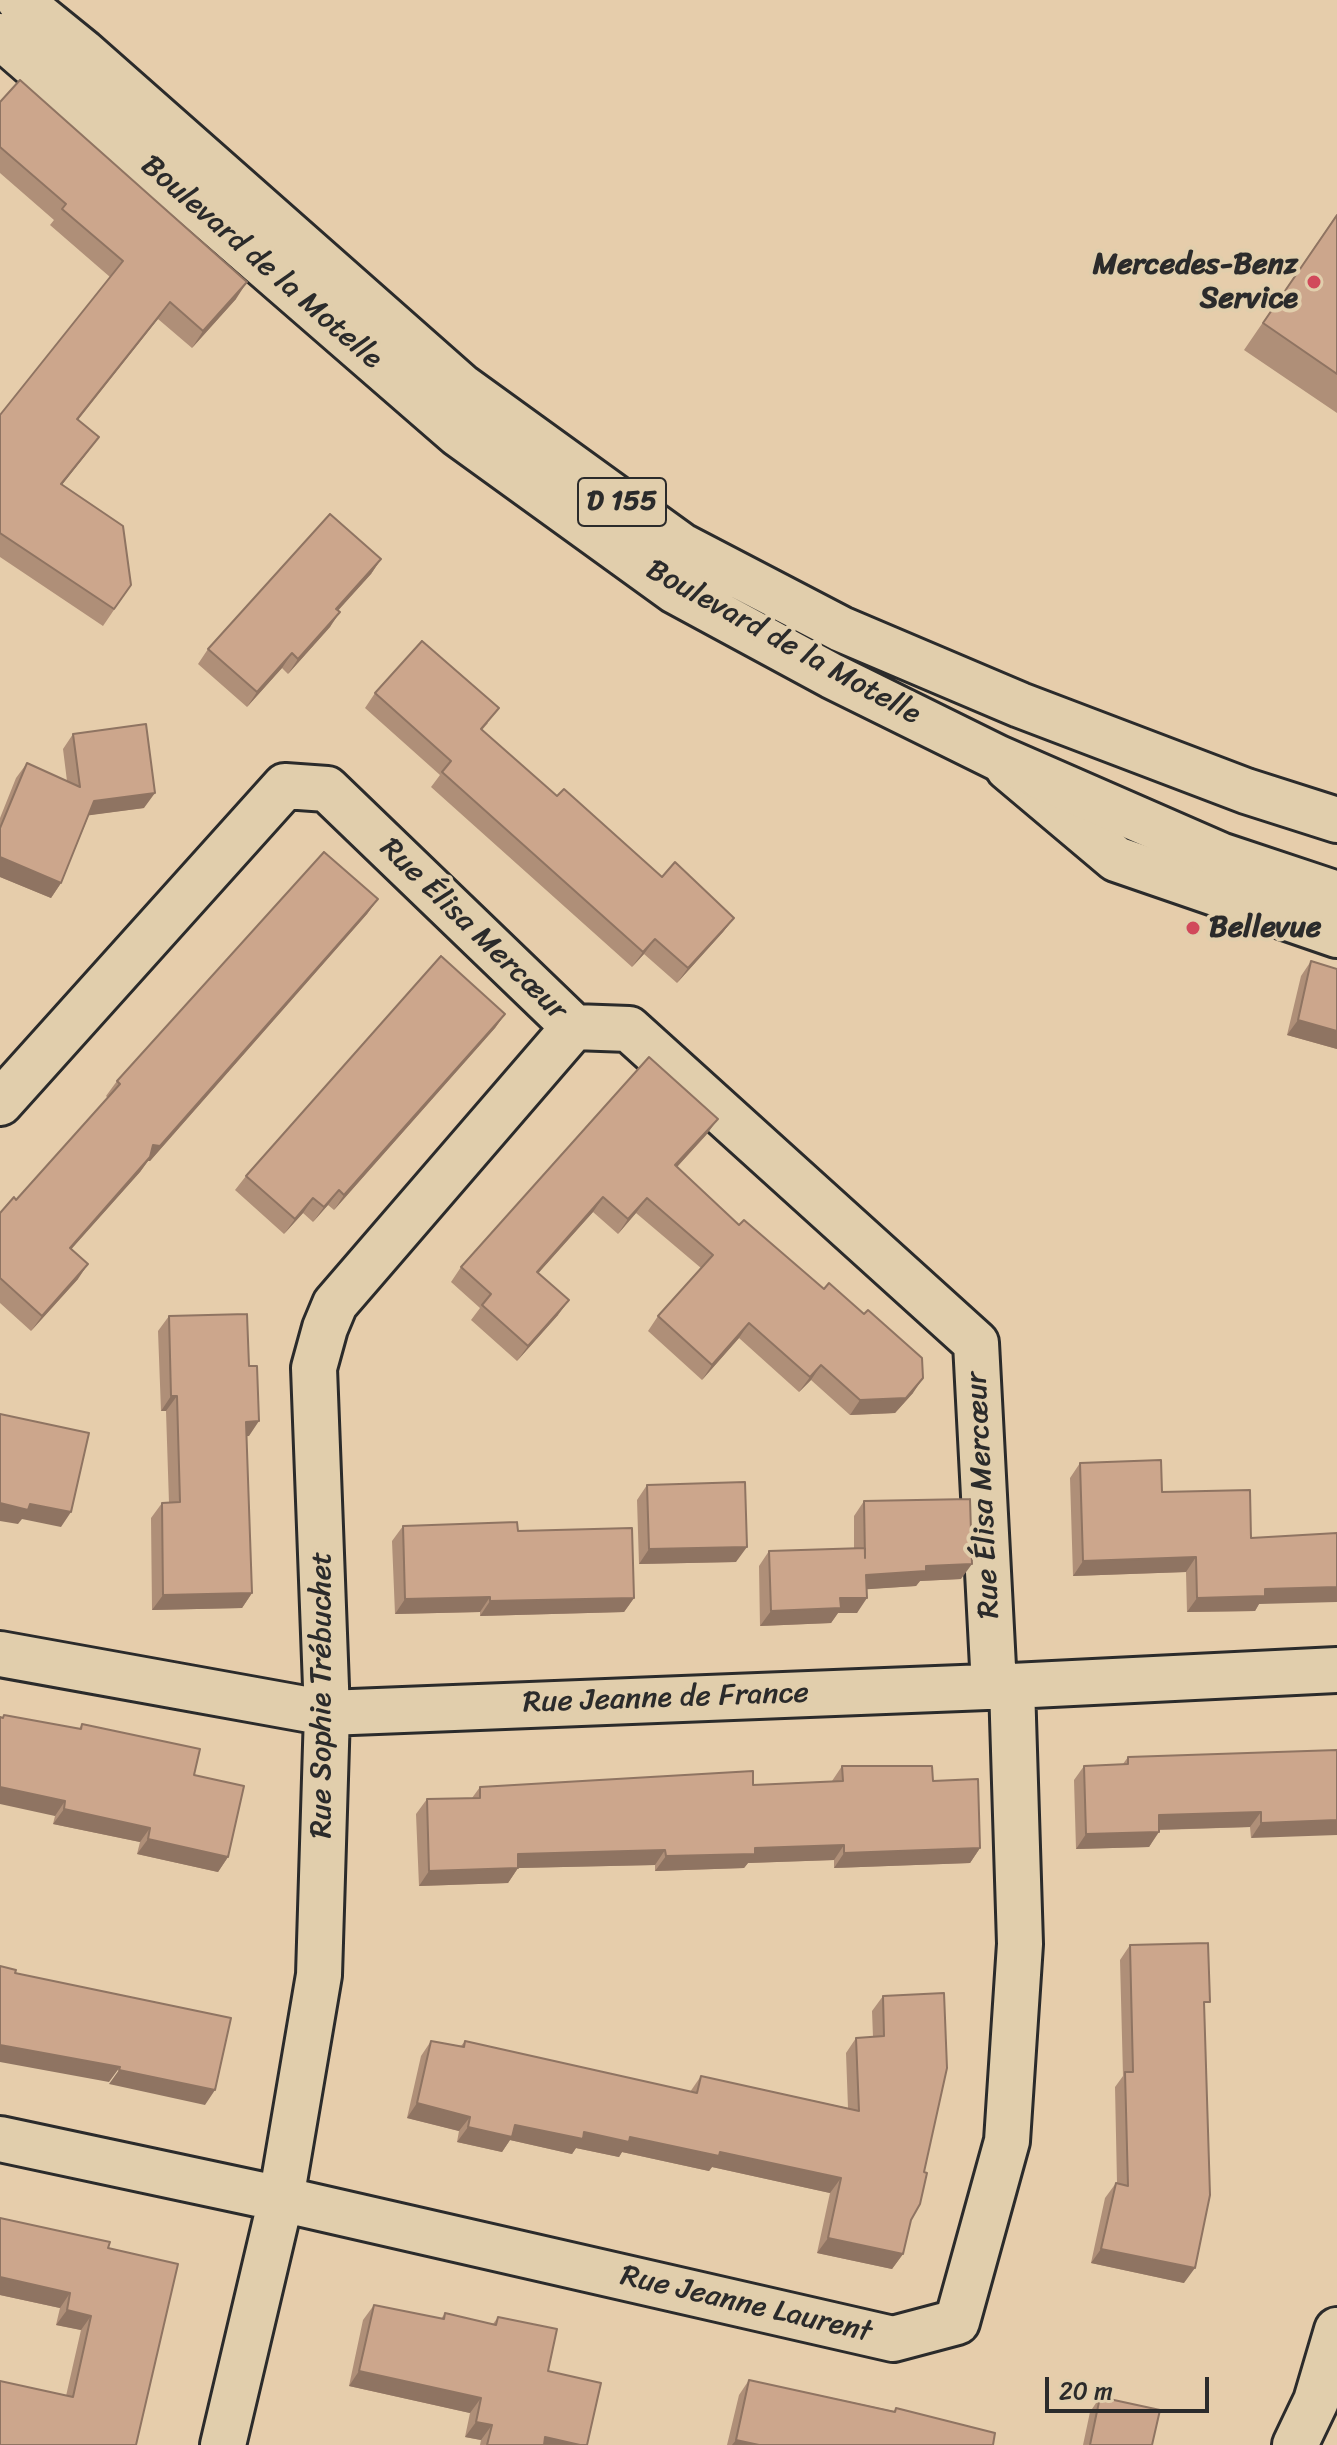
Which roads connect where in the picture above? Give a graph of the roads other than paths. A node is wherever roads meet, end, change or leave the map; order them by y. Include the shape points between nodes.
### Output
1 (34, 12) edge
2 (0, 35) edge
3 (998, 758) junction
4 (1337, 820) edge
5 (1337, 894) edge
6 (1337, 935) edge
7 (574, 1027) junction
8 (0, 1103) edge
9 (0, 1654) edge
10 (1337, 1670) edge
11 (1003, 1686) junction
12 (327, 1713) junction
13 (0, 2139) edge
14 (281, 2199) junction
15 (1337, 2330) edge
16 (1327, 2406) edge
17 (223, 2445) edge
18 (1295, 2445) edge

1 - 2 street
1 - 4 street, Boulevard de la Motelle / D 155 via 461,386 682,546 841,629 1020,705
2 - 3 street, Boulevard de la Motelle / D 155 via 458,434 675,591
3 - 5 street, Boulevard de la Motelle / D 155 via 1220,855
3 - 6 street via 1116,859
7 - 8 street, Rue Élisa Mercœur via 327,789 285,786
7 - 11 street, Rue Élisa Mercœur via 629,1029 976,1343
7 - 12 street, Rue Sophie Trébuchet via 335,1304 325,1328 314,1368
9 - 12 street, Rue Jeanne de France
10 - 11 street, Rue Jeanne de France
11 - 12 street, Rue Jeanne de France
11 - 14 street, Rue Jeanne Laurent via 1020,1944 1007,2141 957,2322 893,2339
12 - 14 street, Rue Sophie Trébuchet via 319,1975
13 - 14 street
14 - 17 street, Rue Sophie Trébuchet
15 - 16 street
16 - 18 street

